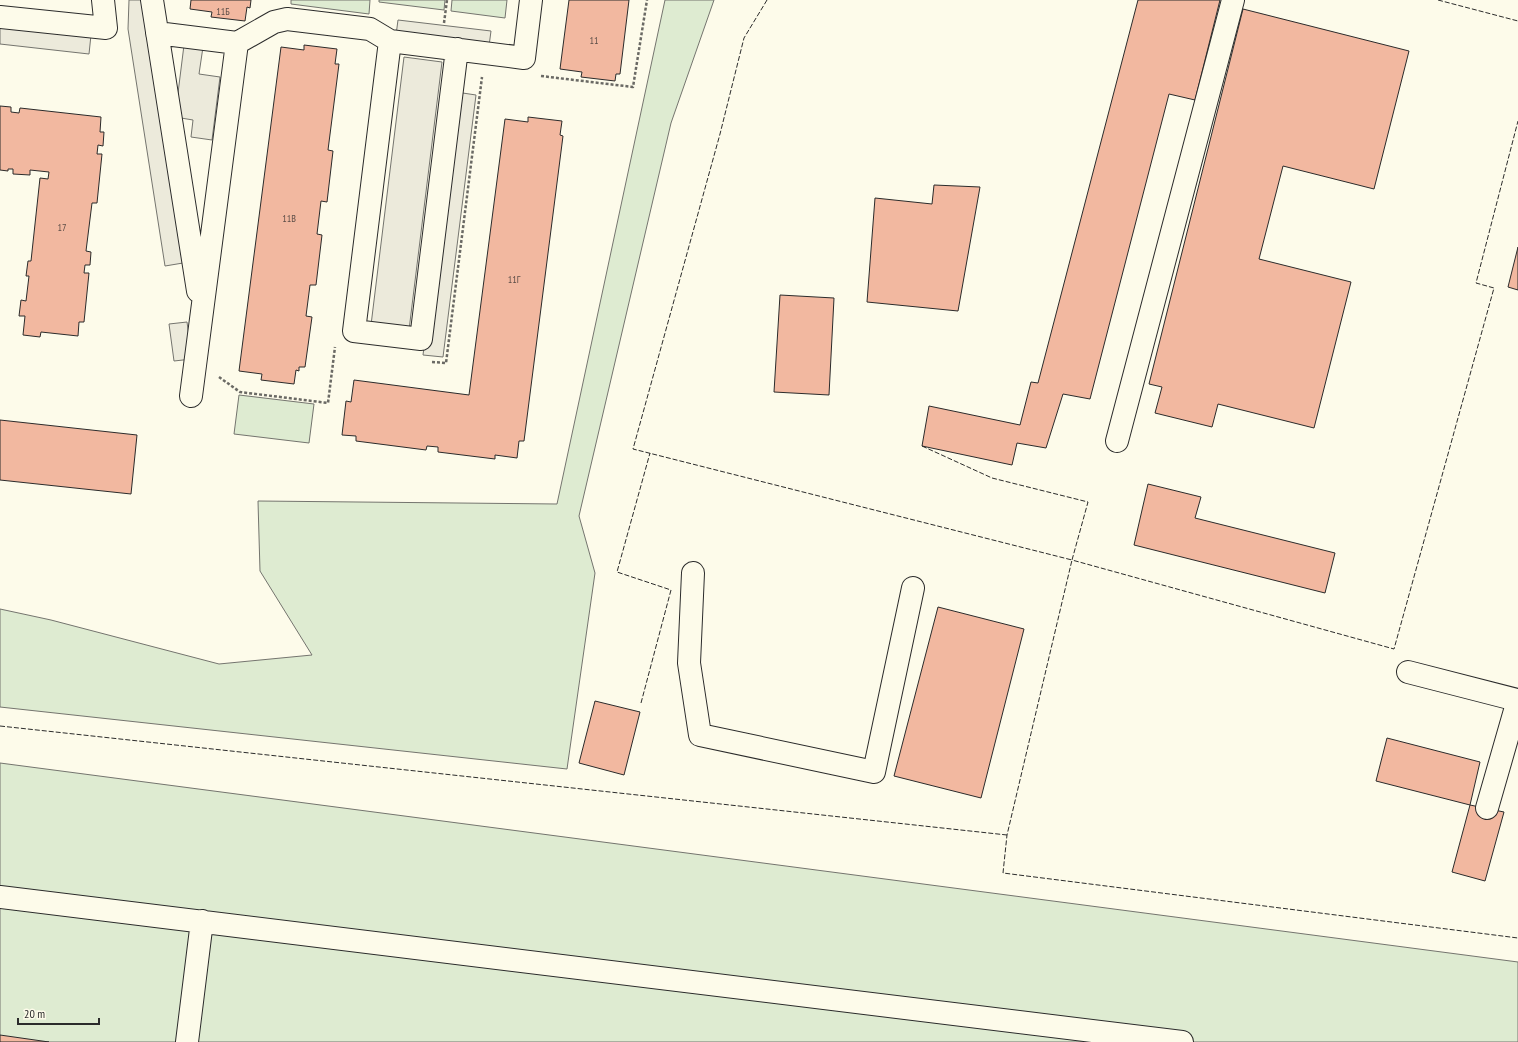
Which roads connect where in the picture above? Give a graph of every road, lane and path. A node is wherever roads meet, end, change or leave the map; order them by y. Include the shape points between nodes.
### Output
1 (103, 0) edge
2 (152, 0) edge
3 (531, 0) edge
4 (647, 0) edge
5 (1233, 0) edge
6 (0, 17) edge
7 (157, 33) junction
8 (390, 41) junction
9 (238, 43) junction
10 (457, 49) junction
11 (536, 75) dead end
12 (202, 316) junction
13 (191, 396) dead end
14 (1117, 441) dead end
15 (693, 573) dead end
16 (913, 588) dead end
17 (1408, 672) dead end
18 (1518, 700) edge
19 (1487, 808) dead end
20 (0, 897) edge
21 (202, 921) junction
22 (187, 1042) edge
23 (1182, 1042) edge

1 - 6 lane via 106,28
2 - 7 lane
3 - 10 lane via 524,58
4 - 11 path via 633,87
5 - 14 lane
7 - 9 lane
7 - 12 lane
8 - 9 lane via 370,29 287,19 274,22
8 - 10 lane
8 - 10 lane via 354,331 421,339
9 - 12 lane
12 - 13 lane
15 - 16 lane via 689,663 700,735 874,772
17 - 18 lane
18 - 19 lane
20 - 21 lane
21 - 22 lane
21 - 23 lane

